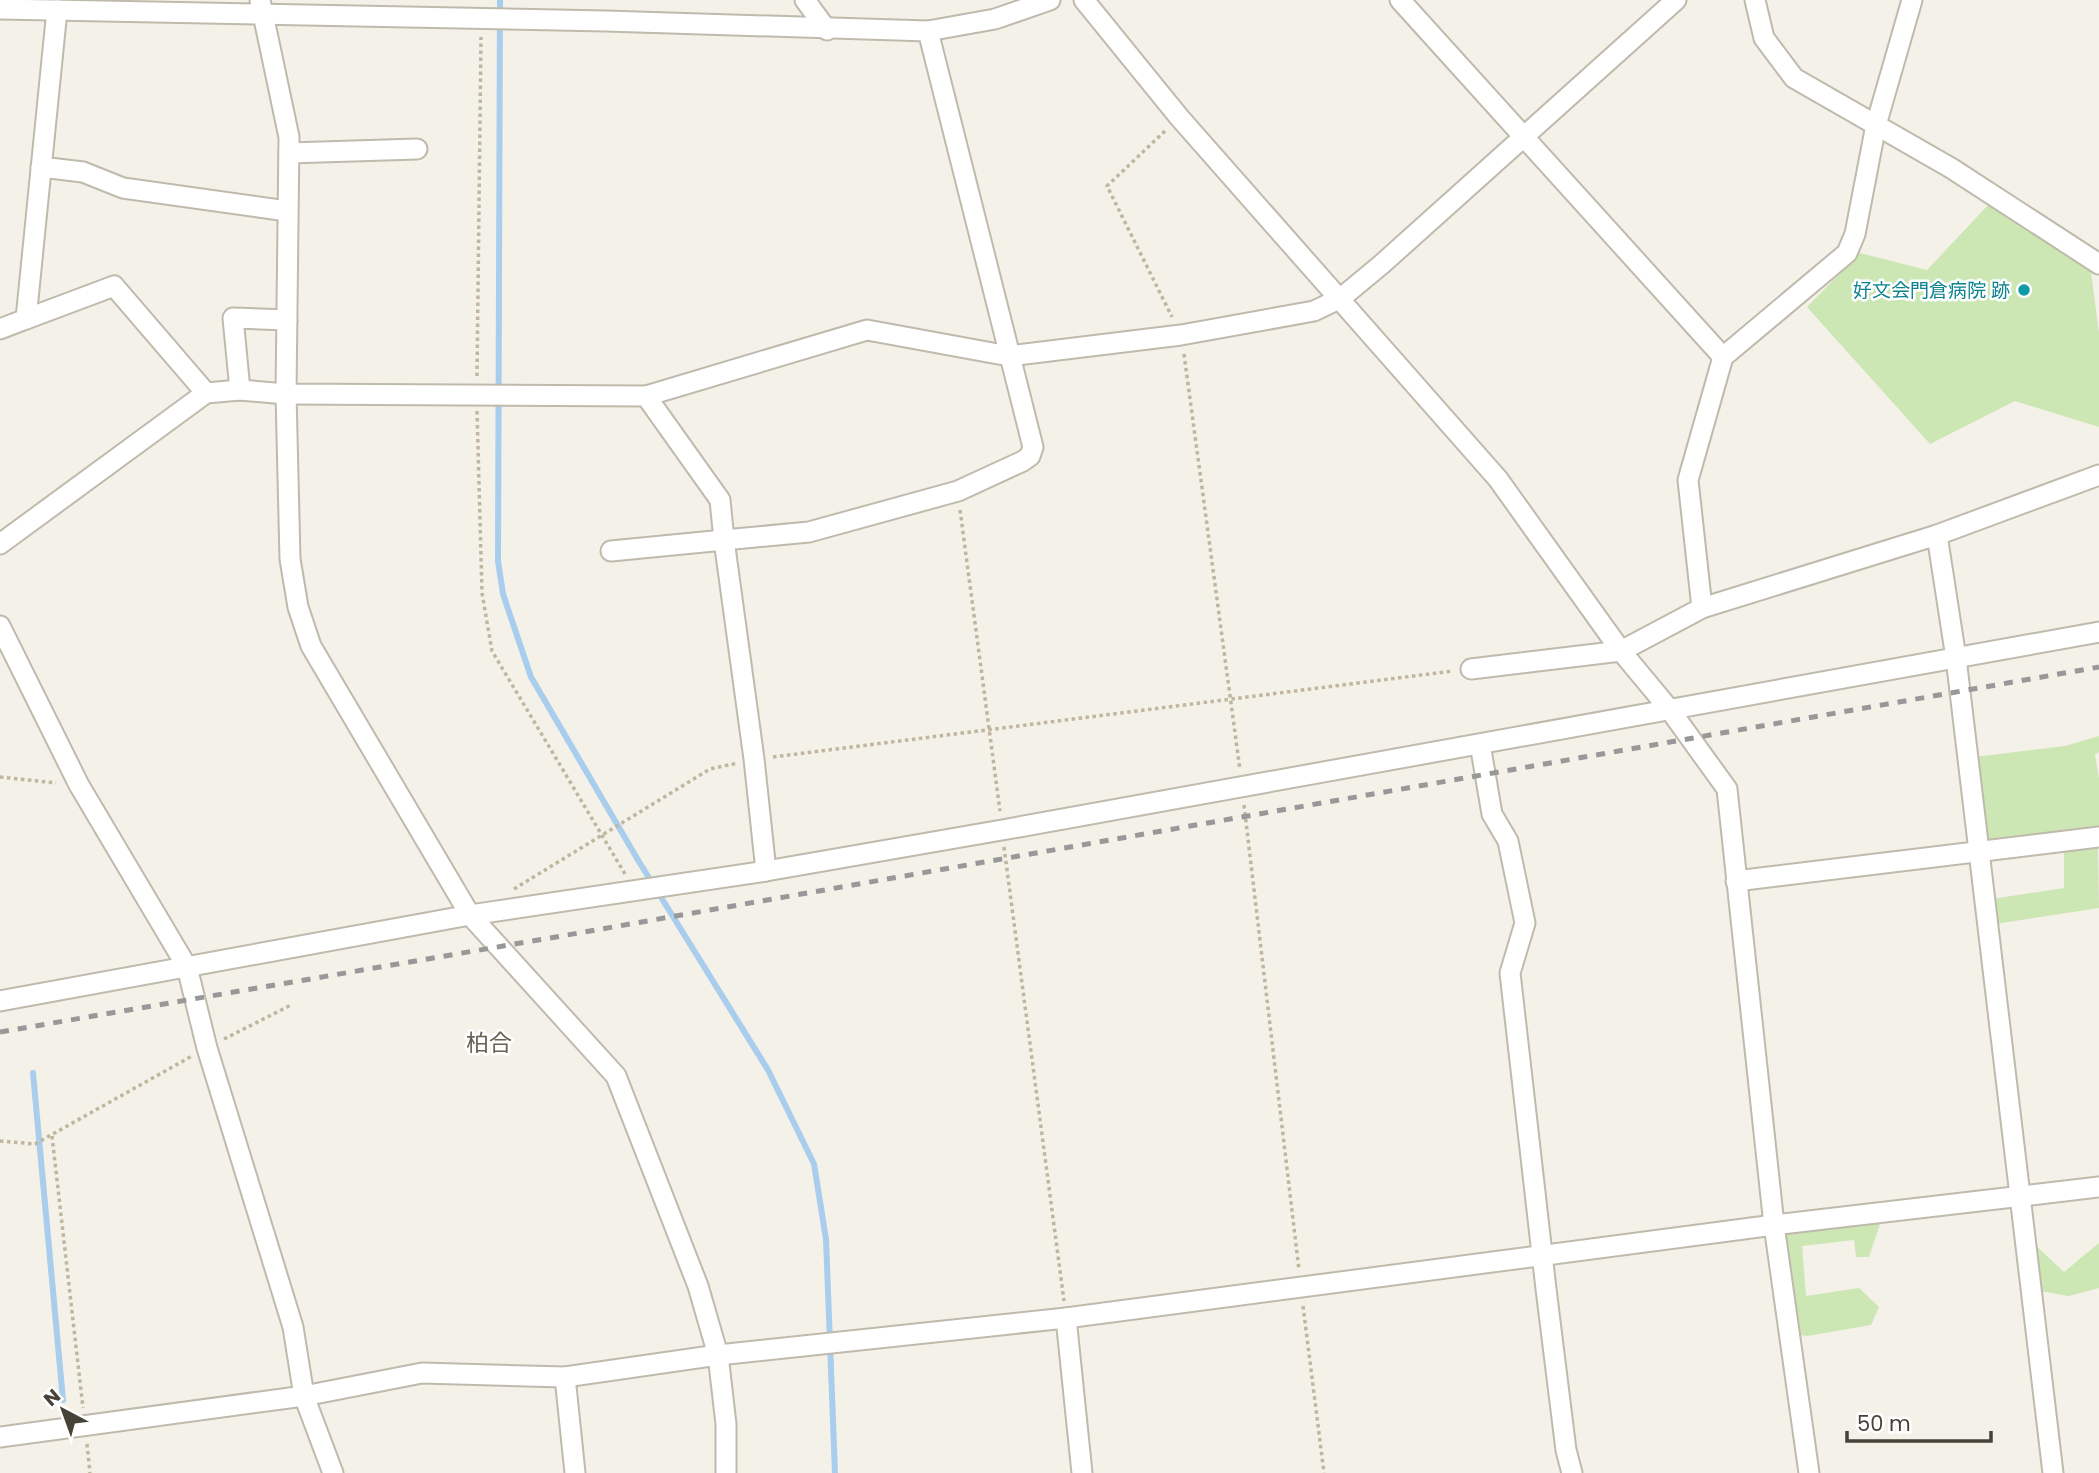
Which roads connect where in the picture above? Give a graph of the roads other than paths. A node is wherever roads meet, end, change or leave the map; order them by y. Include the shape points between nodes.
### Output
1 (805, 0) edge
2 (1050, 0) edge
3 (1084, 0) edge
4 (1400, 0) edge
5 (1676, 0) edge
6 (1755, 0) edge
7 (1912, 0) edge
8 (263, 7) edge
9 (0, 9) edge
10 (57, 10) junction
11 (827, 30) junction
12 (928, 31) junction
13 (1876, 125) junction
14 (1523, 137) junction
15 (417, 149) dead end
16 (289, 153) junction
17 (41, 167) junction
18 (287, 211) junction
19 (2099, 264) edge
20 (1341, 299) junction
21 (26, 319) junction
22 (287, 320) junction
23 (0, 328) edge
24 (1009, 356) junction
25 (1723, 357) junction
26 (240, 390) junction
27 (206, 393) junction
28 (286, 394) junction
29 (646, 396) junction
30 (2099, 475) edge
31 (1937, 534) junction
32 (724, 540) junction
33 (0, 544) edge
34 (611, 551) dead end
35 (1702, 608) junction
36 (0, 626) edge
37 (2099, 632) edge
38 (1621, 651) junction
39 (1956, 658) junction
40 (1471, 668) road end
41 (1670, 710) junction
42 (1480, 744) junction
43 (2099, 837) edge
44 (1979, 851) junction
45 (766, 871) junction
46 (1736, 881) junction
47 (470, 915) junction
48 (187, 967) junction
49 (0, 1001) edge
50 (2099, 1187) edge
51 (2019, 1195) junction
52 (1774, 1225) junction
53 (1543, 1256) junction
54 (1066, 1318) junction
55 (718, 1355) junction
56 (565, 1377) junction
57 (304, 1396) junction
58 (0, 1437) edge
59 (333, 1473) edge
60 (575, 1473) edge
61 (726, 1473) edge
62 (1082, 1473) edge
63 (1572, 1473) edge
64 (1809, 1473) edge
65 (2053, 1473) edge

1 - 11 street
2 - 12 street via 995,19
3 - 20 street
4 - 14 street
5 - 14 street
6 - 13 street via 1764,38 1794,78
7 - 13 street
8 - 10 street
8 - 11 street
8 - 16 street
9 - 10 street
10 - 17 street
11 - 12 street
12 - 24 street
13 - 19 street via 1951,167
13 - 25 street via 1855,234 1847,253
14 - 20 street
14 - 25 street
15 - 16 street
16 - 18 street
17 - 18 street via 83,172 123,188
17 - 21 street
18 - 22 street
20 - 24 street via 1314,311 1181,335
20 - 38 street via 1498,479
21 - 23 street
21 - 27 street via 114,286
22 - 26 street via 233,318
22 - 28 street
24 - 29 street via 867,330
24 - 32 street via 1033,447 1023,461 958,491 809,532
25 - 35 street via 1688,480
26 - 27 street
26 - 28 street
27 - 33 street
28 - 29 street
28 - 47 street via 290,559 311,646
29 - 32 street via 720,500
30 - 31 street
31 - 35 street
31 - 39 street
32 - 34 street
32 - 45 street
35 - 38 street
36 - 48 street via 79,785
37 - 39 street
38 - 40 street
38 - 41 street
39 - 41 street
39 - 44 street
41 - 42 street
41 - 46 street via 1727,789
42 - 45 street
42 - 53 street via 1492,814 1508,841 1525,923 1510,974
43 - 44 street
44 - 46 street
44 - 51 street
45 - 47 street
46 - 52 street
47 - 48 street
47 - 55 street via 616,1076 698,1286
48 - 49 street
48 - 57 street via 207,1048 293,1327
50 - 51 street
51 - 52 street
51 - 65 street
52 - 53 street
52 - 64 street
53 - 54 street
53 - 63 street
54 - 55 street
54 - 62 street
55 - 56 street
55 - 61 street
56 - 57 street via 422,1373
56 - 60 street
57 - 58 street
57 - 59 street

